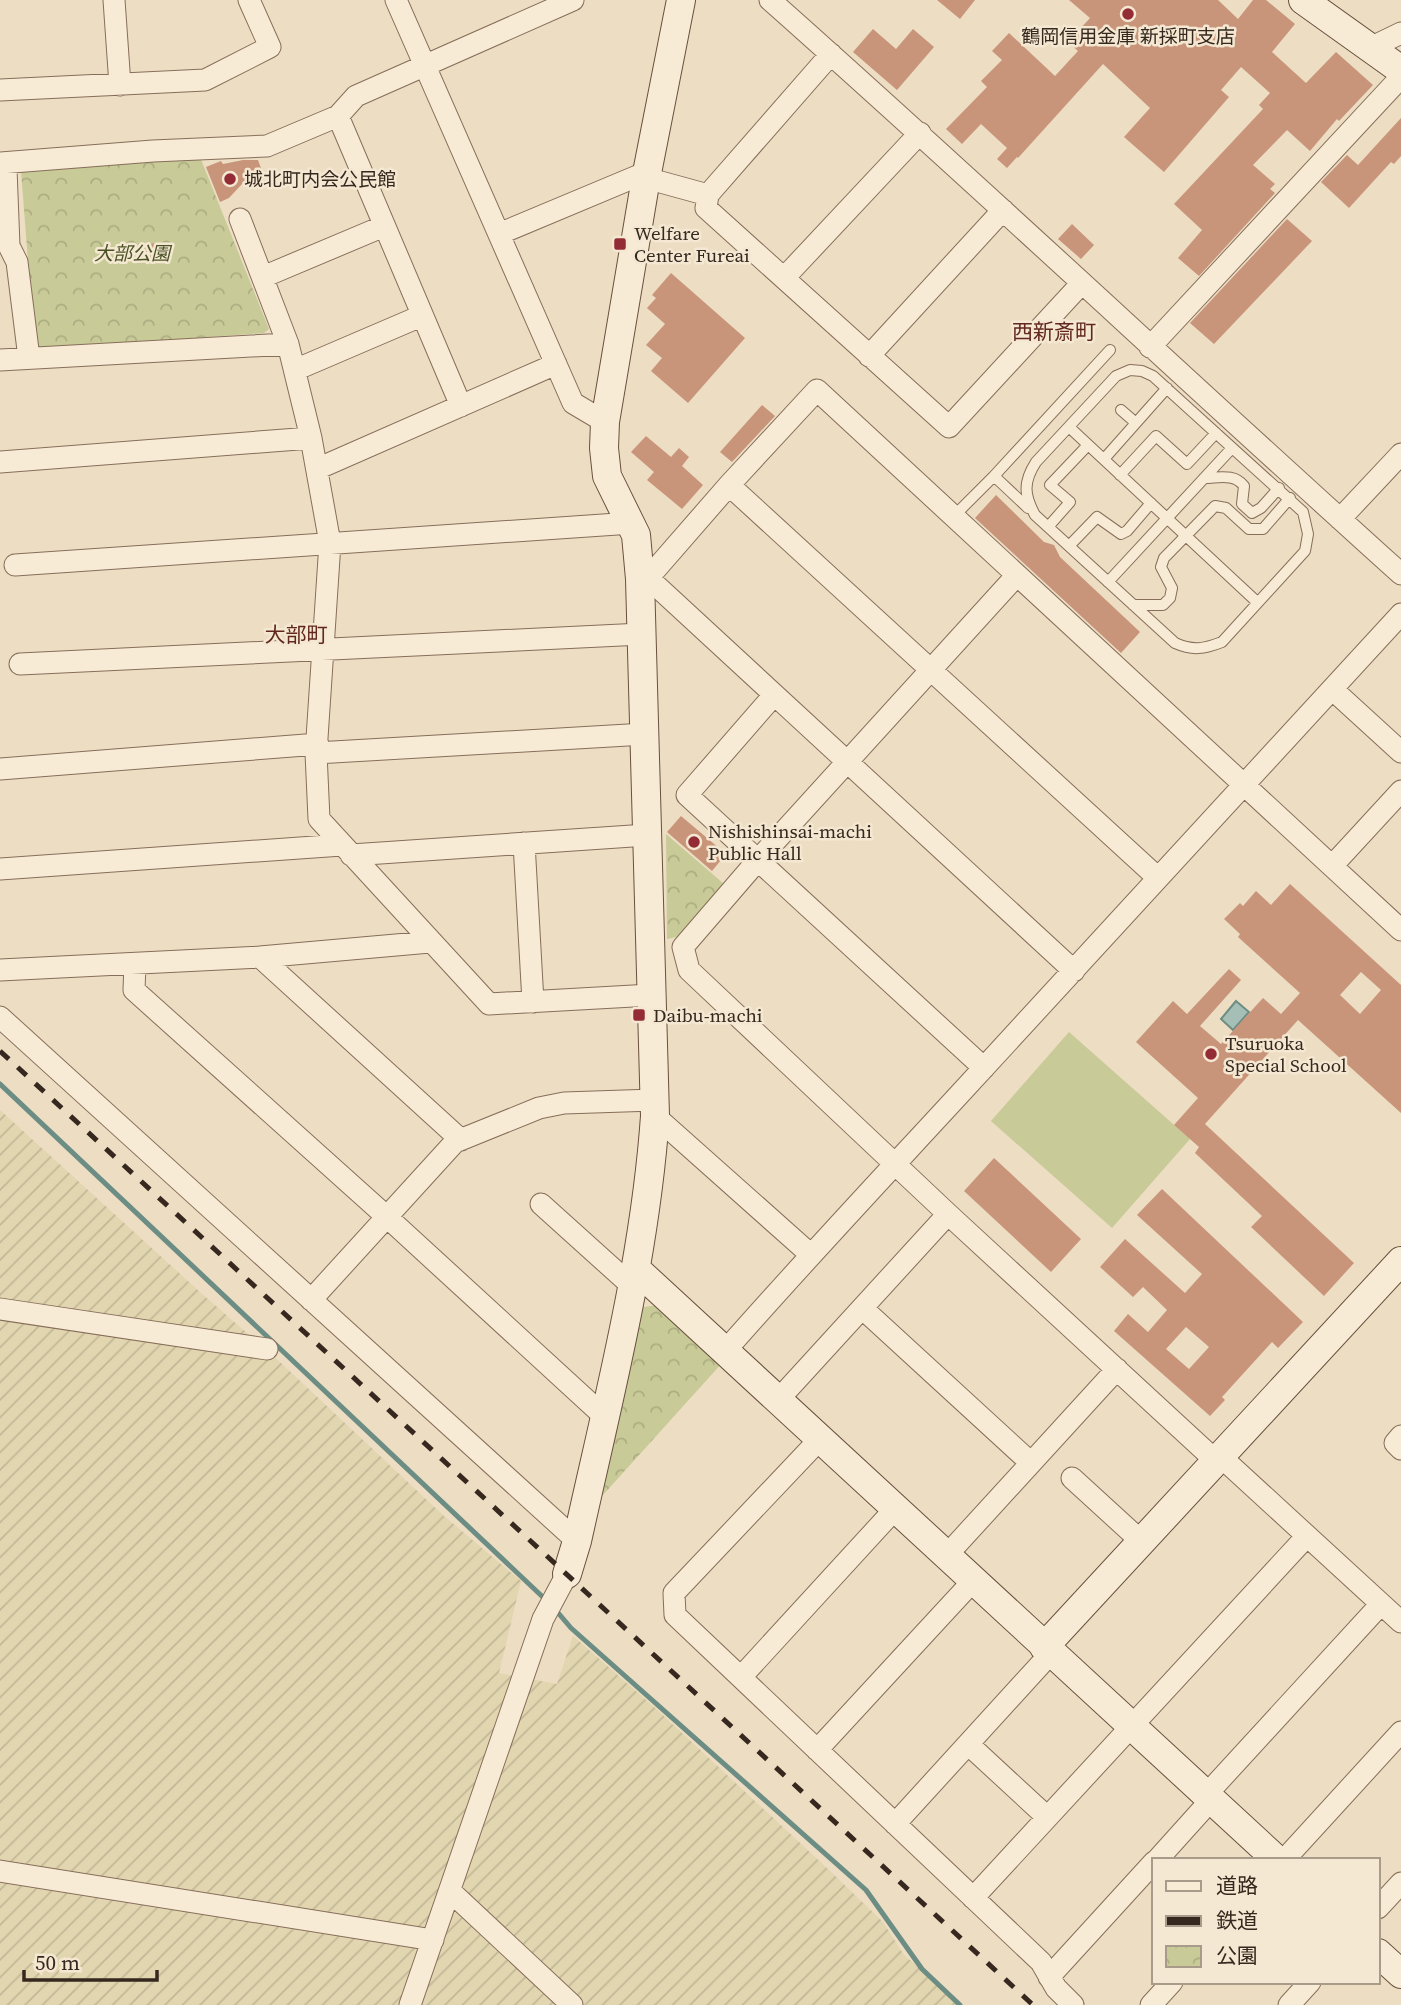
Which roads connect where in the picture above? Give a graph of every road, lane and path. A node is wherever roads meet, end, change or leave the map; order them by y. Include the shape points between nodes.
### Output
1 (114, 0) edge
2 (249, 0) edge
3 (396, 0) edge
4 (681, 0) edge
5 (770, 0) edge
6 (1303, 0) edge
7 (568, 1) edge
8 (1401, 33) edge
9 (1370, 48) junction
10 (831, 54) junction
11 (425, 65) junction
12 (1401, 70) edge
13 (1401, 77) edge
14 (120, 85) junction
15 (0, 90) edge
16 (338, 116) junction
17 (920, 133) junction
18 (3, 166) edge
19 (647, 175) junction
20 (708, 195) junction
21 (1003, 210) junction
22 (240, 219) dead end
23 (384, 226) junction
24 (499, 234) junction
25 (263, 277) junction
26 (784, 278) junction
27 (1082, 283) junction
28 (421, 316) junction
29 (288, 344) junction
30 (1150, 347) junction
31 (1110, 350) dead end
32 (869, 356) junction
33 (29, 358) junction
34 (0, 360) edge
35 (556, 365) junction
36 (295, 370) junction
37 (1167, 388) junction
38 (461, 406) junction
39 (1121, 410) dead end
40 (605, 422) junction
41 (1136, 424) junction
42 (1069, 427) junction
43 (1216, 433) junction
44 (312, 438) junction
45 (1088, 445) junction
46 (1232, 448) junction
47 (1401, 454) edge
48 (1104, 460) junction
49 (0, 462) edge
50 (317, 469) junction
51 (1120, 475) junction
52 (994, 476) junction
53 (1204, 478) junction
54 (729, 485) junction
55 (1279, 488) junction
56 (1290, 499) junction
57 (1151, 503) junction
58 (1035, 515) junction
59 (954, 516) junction
60 (1167, 518) junction
61 (1340, 519) junction
62 (632, 523) junction
63 (1048, 527) junction
64 (1186, 536) junction
65 (330, 543) junction
66 (1069, 546) junction
67 (15, 565) dead end
68 (1017, 575) junction
69 (1401, 575) edge
70 (644, 578) junction
71 (1108, 582) junction
72 (1257, 602) junction
73 (1133, 606) junction
74 (1401, 614) edge
75 (642, 634) junction
76 (324, 648) junction
77 (20, 664) dead end
78 (932, 669) junction
79 (1332, 689) junction
80 (774, 695) junction
81 (645, 734) junction
82 (317, 748) junction
83 (1401, 752) edge
84 (847, 763) junction
85 (0, 769) edge
86 (1245, 785) junction
87 (1401, 791) edge
88 (647, 835) junction
89 (524, 843) junction
90 (347, 850) junction
91 (758, 860) junction
92 (1332, 866) junction
93 (0, 869) edge
94 (1157, 877) junction
95 (1401, 930) edge
96 (430, 942) junction
97 (260, 957) junction
98 (135, 964) junction
99 (0, 970) edge
100 (1073, 971) junction
101 (651, 995) junction
102 (533, 1002) junction
103 (0, 1017) edge
104 (984, 1068) junction
105 (655, 1108) junction
106 (461, 1140) junction
107 (896, 1164) junction
108 (541, 1204) dead end
109 (948, 1214) junction
110 (387, 1217) junction
111 (810, 1254) junction
112 (1399, 1266) edge
113 (634, 1277) junction
114 (311, 1300) junction
115 (862, 1308) junction
116 (0, 1309) edge
117 (267, 1349) dead end
118 (726, 1350) junction
119 (1117, 1369) junction
120 (778, 1401) junction
121 (605, 1417) junction
122 (1401, 1436) edge
123 (819, 1440) junction
124 (1401, 1449) edge
125 (1218, 1459) junction
126 (1031, 1463) junction
127 (1072, 1478) dead end
128 (895, 1510) junction
129 (1307, 1536) junction
130 (577, 1541) junction
131 (1142, 1542) junction
132 (946, 1556) junction
133 (567, 1574) joint
134 (973, 1581) junction
135 (1381, 1604) junction
136 (1401, 1622) edge
137 (1048, 1650) junction
138 (741, 1677) junction
139 (1130, 1726) junction
140 (1401, 1732) edge
141 (968, 1744) junction
142 (817, 1750) junction
143 (1209, 1797) junction
144 (1047, 1817) junction
145 (895, 1824) junction
146 (1158, 1858) edge
147 (1275, 1858) edge
148 (1286, 1858) edge
149 (1152, 1864) edge
150 (0, 1871) edge
151 (1401, 1883) edge
152 (450, 1891) junction
153 (973, 1898) junction
154 (1380, 1906) edge
155 (433, 1940) junction
156 (1380, 1955) edge
157 (1401, 1974) edge
158 (1049, 1977) junction
159 (1170, 1984) edge
160 (1308, 1984) edge
161 (410, 2005) edge
162 (572, 2005) edge
163 (1073, 2005) edge
164 (1151, 2005) edge
165 (1289, 2005) edge

1 - 14 street
2 - 14 street via 270,47 205,80
3 - 11 street
4 - 19 street
5 - 10 street
6 - 9 street
7 - 11 street
8 - 9 street
9 - 12 street
10 - 17 street
10 - 20 street
11 - 16 street via 356,96
11 - 24 street
13 - 30 street
14 - 15 street
16 - 18 street via 267,146 153,151
16 - 23 street
17 - 21 street
17 - 26 street
18 - 33 street via 9,246 17,262
19 - 20 street
19 - 24 street
19 - 40 street
20 - 26 street via 706,208
21 - 27 street
21 - 32 street
22 - 25 street
23 - 25 street
23 - 28 street
24 - 35 street
25 - 29 street
26 - 32 street
27 - 30 street
27 - 32 street via 949,427
28 - 36 street
28 - 38 street
29 - 33 street
29 - 36 street
30 - 61 street
31 - 52 lane
33 - 34 street
35 - 38 street
35 - 40 street via 573,403
36 - 44 street
37 - 41 lane
37 - 42 lane via 1153,376 1130,370 1116,376
37 - 43 lane
38 - 50 street
39 - 41 lane
40 - 62 street via 607,476
41 - 48 lane
42 - 45 lane
42 - 58 lane via 1030,471 1026,499
43 - 46 lane
43 - 51 lane via 1187,464 1156,436
44 - 49 street
44 - 50 street
45 - 48 lane
45 - 63 lane via 1050,485 1070,502
46 - 53 lane
46 - 55 lane
47 - 61 street
48 - 51 lane
50 - 65 street
51 - 57 lane
52 - 58 lane
52 - 59 lane
53 - 55 lane via 1239,480 1244,486 1242,504 1252,513
53 - 60 lane
54 - 59 street via 817,390
54 - 70 street
54 - 78 street
55 - 56 lane
56 - 64 lane via 1263,529 1249,529 1226,508 1215,506
56 - 72 lane via 1303,512 1306,551
57 - 60 lane
57 - 66 lane via 1127,531 1121,534 1097,517
58 - 63 lane
59 - 68 street
60 - 64 lane
60 - 71 lane
61 - 69 street
62 - 65 street
62 - 70 street
63 - 66 lane
64 - 72 lane
64 - 73 lane via 1161,567 1172,587 1170,598 1163,606
65 - 67 street
65 - 76 street
66 - 71 lane
68 - 78 street
68 - 86 street
70 - 75 street
70 - 80 street
71 - 73 lane
72 - 73 lane via 1222,642 1201,649 1175,643
74 - 79 street
75 - 76 street
75 - 81 street
76 - 77 street
76 - 82 street
78 - 84 street
78 - 94 street
79 - 83 street
79 - 86 street
80 - 84 street
80 - 91 street via 687,795
81 - 82 street
81 - 88 street
82 - 85 street
82 - 90 street via 320,819
84 - 91 street
84 - 100 street
86 - 92 street
86 - 94 street
87 - 92 street
88 - 89 street
88 - 101 street
89 - 90 street
89 - 102 street
90 - 93 street
90 - 96 street
91 - 104 street
91 - 107 street via 682,947 689,970
92 - 95 street
94 - 100 street
96 - 97 street
96 - 102 street via 489,1004
97 - 98 street
97 - 106 street
98 - 99 street
98 - 110 street via 134,990
100 - 104 street
101 - 102 street
101 - 105 street
103 - 114 street
104 - 107 street
105 - 106 street via 564,1103 539,1108
105 - 111 street
105 - 113 street
106 - 110 street
107 - 109 street
107 - 111 street
108 - 113 street
109 - 115 street
109 - 119 street
110 - 114 street
110 - 121 street
111 - 118 street
112 - 125 street
113 - 118 street
113 - 121 street
114 - 130 street
115 - 120 street
115 - 126 street
116 - 117 street
118 - 120 street
119 - 125 street
119 - 126 street
120 - 123 street
121 - 130 street
122 - 124 street via 1395,1443
123 - 128 street
123 - 138 street via 674,1593 675,1615
125 - 129 street
125 - 131 street
126 - 132 street
127 - 131 street
128 - 132 street
128 - 138 street
129 - 135 street
129 - 139 street
130 - 133 street
131 - 137 street
132 - 134 street
133 - 152 street via 543,1619
134 - 137 street
134 - 142 street
135 - 136 street
135 - 143 street
137 - 139 street
137 - 141 street
138 - 142 street
139 - 143 street
139 - 144 street
140 - 148 street
141 - 144 street
141 - 145 street
142 - 145 street
143 - 146 street
143 - 147 street
144 - 153 street
145 - 153 street
149 - 158 street
150 - 155 street
151 - 154 street
152 - 155 street
152 - 162 street
153 - 158 street via 1041,1962
155 - 161 street
156 - 157 street
158 - 163 street
159 - 164 street
160 - 165 street

